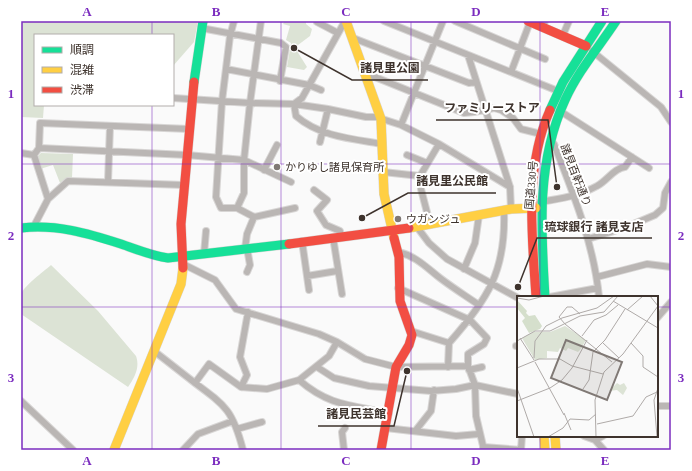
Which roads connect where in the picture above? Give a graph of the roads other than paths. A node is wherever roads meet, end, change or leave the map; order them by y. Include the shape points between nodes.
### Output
1 (234, 21) edge
2 (261, 21) edge
3 (346, 21) edge
4 (384, 21) edge
5 (443, 21) edge
6 (455, 21) edge
7 (529, 21) edge
8 (569, 21) edge
9 (602, 21) edge
10 (616, 21) edge
11 (317, 22) edge
12 (202, 24) edge
13 (544, 24) edge
14 (338, 33) junction
15 (231, 34) junction
16 (563, 35) junction
17 (259, 38) junction
18 (353, 38) junction
19 (435, 42) junction
20 (586, 46) junction
21 (520, 48) junction
22 (595, 52) junction
23 (468, 55) junction
24 (545, 59) dead end
25 (424, 67) junction
26 (226, 69) junction
27 (511, 72) junction
28 (365, 73) junction
29 (252, 76) junction
30 (280, 81) junction
31 (476, 82) junction
32 (309, 86) junction
33 (321, 90) dead end
34 (558, 91) junction
35 (414, 93) junction
36 (174, 98) edge
37 (192, 99) junction
38 (222, 101) junction
39 (250, 103) junction
40 (294, 104) junction
41 (328, 109) junction
42 (486, 109) junction
43 (560, 110) junction
44 (381, 119) junction
45 (671, 122) edge
46 (401, 125) junction
47 (110, 126) junction
48 (189, 129) junction
49 (323, 132) junction
50 (541, 136) junction
51 (551, 141) junction
52 (320, 142) dead end
53 (383, 144) junction
54 (439, 144) junction
55 (277, 145) dead end
56 (39, 148) junction
57 (109, 152) junction
58 (21, 153) edge
59 (34, 154) junction
60 (187, 155) junction
61 (407, 155) dead end
62 (632, 157) junction
63 (217, 158) junction
64 (244, 160) junction
65 (427, 163) junction
66 (649, 168) dead end
67 (264, 170) junction
68 (383, 172) junction
69 (420, 176) junction
70 (108, 182) junction
71 (291, 182) dead end
72 (671, 182) edge
73 (184, 185) junction
74 (510, 187) junction
75 (314, 190) dead end
76 (574, 196) junction
77 (48, 199) junction
78 (537, 206) junction
79 (237, 208) junction
80 (295, 208) dead end
81 (508, 210) junction
82 (479, 215) junction
83 (254, 217) junction
84 (430, 224) junction
85 (34, 226) junction
86 (417, 226) junction
87 (21, 228) edge
88 (206, 231) dead end
89 (393, 231) junction
90 (337, 237) junction
91 (588, 239) junction
92 (302, 241) junction
93 (246, 248) junction
94 (398, 252) junction
95 (204, 254) junction
96 (183, 261) junction
97 (671, 267) edge
98 (464, 269) junction
99 (337, 271) junction
100 (247, 272) dead end
101 (307, 276) junction
102 (597, 277) junction
103 (491, 285) junction
104 (398, 288) junction
105 (598, 288) junction
106 (309, 290) dead end
107 (342, 294) dead end
108 (536, 296) edge
109 (545, 296) edge
110 (555, 296) edge
111 (599, 296) edge
112 (517, 298) edge
113 (671, 302) edge
114 (479, 305) junction
115 (248, 312) junction
116 (658, 317) edge
117 (470, 320) junction
118 (411, 331) junction
119 (494, 336) dead end
120 (487, 338) junction
121 (337, 342) junction
122 (449, 343) junction
123 (154, 352) junction
124 (317, 367) junction
125 (396, 367) junction
126 (448, 367) junction
127 (482, 367) dead end
128 (469, 368) junction
129 (299, 380) junction
130 (195, 383) junction
131 (475, 385) junction
132 (241, 388) junction
133 (393, 389) junction
134 (434, 390) junction
135 (517, 394) edge
136 (21, 401) edge
137 (658, 406) edge
138 (671, 406) edge
139 (389, 413) junction
140 (233, 421) junction
141 (262, 422) dead end
142 (345, 428) dead end
143 (386, 428) junction
144 (237, 429) junction
145 (416, 430) junction
146 (479, 434) junction
147 (522, 437) edge
148 (544, 437) edge
149 (555, 437) edge
150 (587, 437) edge
151 (601, 437) edge
152 (595, 440) junction
153 (483, 448) edge
154 (68, 449) edge
155 (114, 450) edge
156 (183, 450) edge
157 (242, 450) edge
158 (344, 450) edge
159 (381, 450) edge
160 (521, 450) edge
161 (545, 450) edge
162 (556, 450) edge
163 (604, 450) edge

1 - 15 street
2 - 17 street
3 - 14 street
3 - 18 main road
4 - 19 street
5 - 19 street
6 - 21 street
7 - 13 main road
7 - 21 street
8 - 16 street
9 - 20 main road, 国道330号
10 - 22 main road, 国道330号
11 - 14 street
12 - 15 street
12 - 37 main road
13 - 16 main road
14 - 32 street
15 - 17 street
15 - 26 street
16 - 20 main road
17 - 29 street
17 - 30 street via 282,43 286,47
18 - 25 street
18 - 28 main road
19 - 23 street
19 - 25 street
20 - 22 street
20 - 34 main road, 国道330号
21 - 24 street
21 - 27 street
22 - 43 main road, 国道330号
22 - 45 street via 661,107
23 - 27 street
23 - 31 street
25 - 31 street via 468,83
25 - 35 street
26 - 29 street
26 - 38 street
27 - 34 street
28 - 35 street
28 - 44 main road
29 - 30 street
29 - 39 street
30 - 32 street
31 - 42 street
32 - 33 street
32 - 40 street via 302,98
34 - 50 main road, 国道330号
35 - 42 street via 464,113
35 - 46 street
36 - 37 street
37 - 38 street
37 - 48 main road
38 - 39 street
38 - 63 street
39 - 40 street
39 - 64 street
40 - 41 street
40 - 49 street via 296,116
41 - 44 street
41 - 49 street
42 - 50 street, 諸見百軒通り via 501,110 513,118 521,129
42 - 74 street
43 - 51 main road, 国道330号
43 - 62 street
44 - 46 street
44 - 53 main road
46 - 54 street
47 - 48 street
47 - 56 street via 40,123
47 - 57 street
48 - 60 main road
49 - 52 street
49 - 53 street
50 - 51 street, 諸見百軒通り
50 - 78 main road, 国道330号 via 533,173
51 - 76 street, 諸見百軒通り
51 - 78 main road, 国道330号 via 542,169
53 - 68 main road
54 - 65 street
54 - 74 street
55 - 67 street
56 - 57 street
56 - 59 street
57 - 60 street
57 - 70 street
58 - 59 street
59 - 77 street
60 - 63 street
60 - 73 main road
61 - 65 street
62 - 66 street
62 - 76 street via 625,167 619,168 597,186
63 - 64 street
63 - 79 street via 217,201 221,208
64 - 67 street
64 - 79 street via 244,193
65 - 69 street
67 - 71 street
68 - 69 street
68 - 89 main road via 384,194
69 - 84 street
70 - 73 street
70 - 77 street via 68,181
72 - 91 street via 664,193 663,208 655,215
73 - 96 main road via 181,228
74 - 81 street
75 - 90 street via 327,200 317,211 326,225 340,231
76 - 78 street
76 - 91 street, 諸見百軒通り
77 - 85 street
78 - 81 main road
78 - 108 main road, 国道330号
78 - 109 main road, 国道330号
79 - 83 street
80 - 83 street
81 - 82 main road
81 - 103 street via 499,267
82 - 84 main road
82 - 98 street via 475,243
83 - 93 street via 247,234
84 - 86 main road
85 - 87 main road
85 - 96 main road via 72,228 150,254
86 - 89 main road
86 - 98 street via 446,259
88 - 95 street
89 - 90 main road
89 - 94 main road
90 - 92 main road
90 - 99 street
91 - 102 street, 諸見百軒通り
92 - 93 main road
92 - 101 street
93 - 95 main road
93 - 100 street via 250,265
94 - 104 main road
94 - 114 street via 419,260 438,277
95 - 96 main road
96 - 115 street via 215,280 236,309
96 - 123 main road via 179,289
97 - 102 street via 647,264
98 - 103 street
99 - 101 street
99 - 107 street
101 - 106 street
102 - 105 street, 諸見百軒通り
103 - 112 street
103 - 114 street
104 - 117 street
104 - 118 main road
105 - 110 street
105 - 111 street, 諸見百軒通り
113 - 116 street
114 - 117 street
115 - 121 street
115 - 132 street via 240,358 247,375
117 - 120 street
117 - 122 street
118 - 122 street
118 - 125 main road via 409,345
119 - 120 street
120 - 128 street via 484,344 468,354
121 - 124 street via 329,356
121 - 125 street via 366,359
122 - 126 street
123 - 130 street
123 - 155 main road
124 - 129 street
124 - 133 street via 334,378 350,383
125 - 126 street
125 - 133 main road
126 - 128 street
127 - 128 street
128 - 131 street
129 - 132 street via 267,389
129 - 139 street via 316,394 334,402
130 - 132 street via 209,364
130 - 140 street via 219,401
131 - 134 street
131 - 135 street
131 - 146 street
133 - 134 street
133 - 139 main road
134 - 145 street via 431,411
136 - 154 street
137 - 138 street
139 - 143 main road
140 - 144 street
140 - 156 street via 198,434
141 - 144 street
142 - 158 street via 342,432
143 - 145 street
143 - 159 main road
144 - 157 street
145 - 146 street via 456,436
146 - 153 street
147 - 160 street
148 - 161 main road
149 - 162 main road
150 - 152 street
151 - 152 street
152 - 163 street
153 - 160 street

